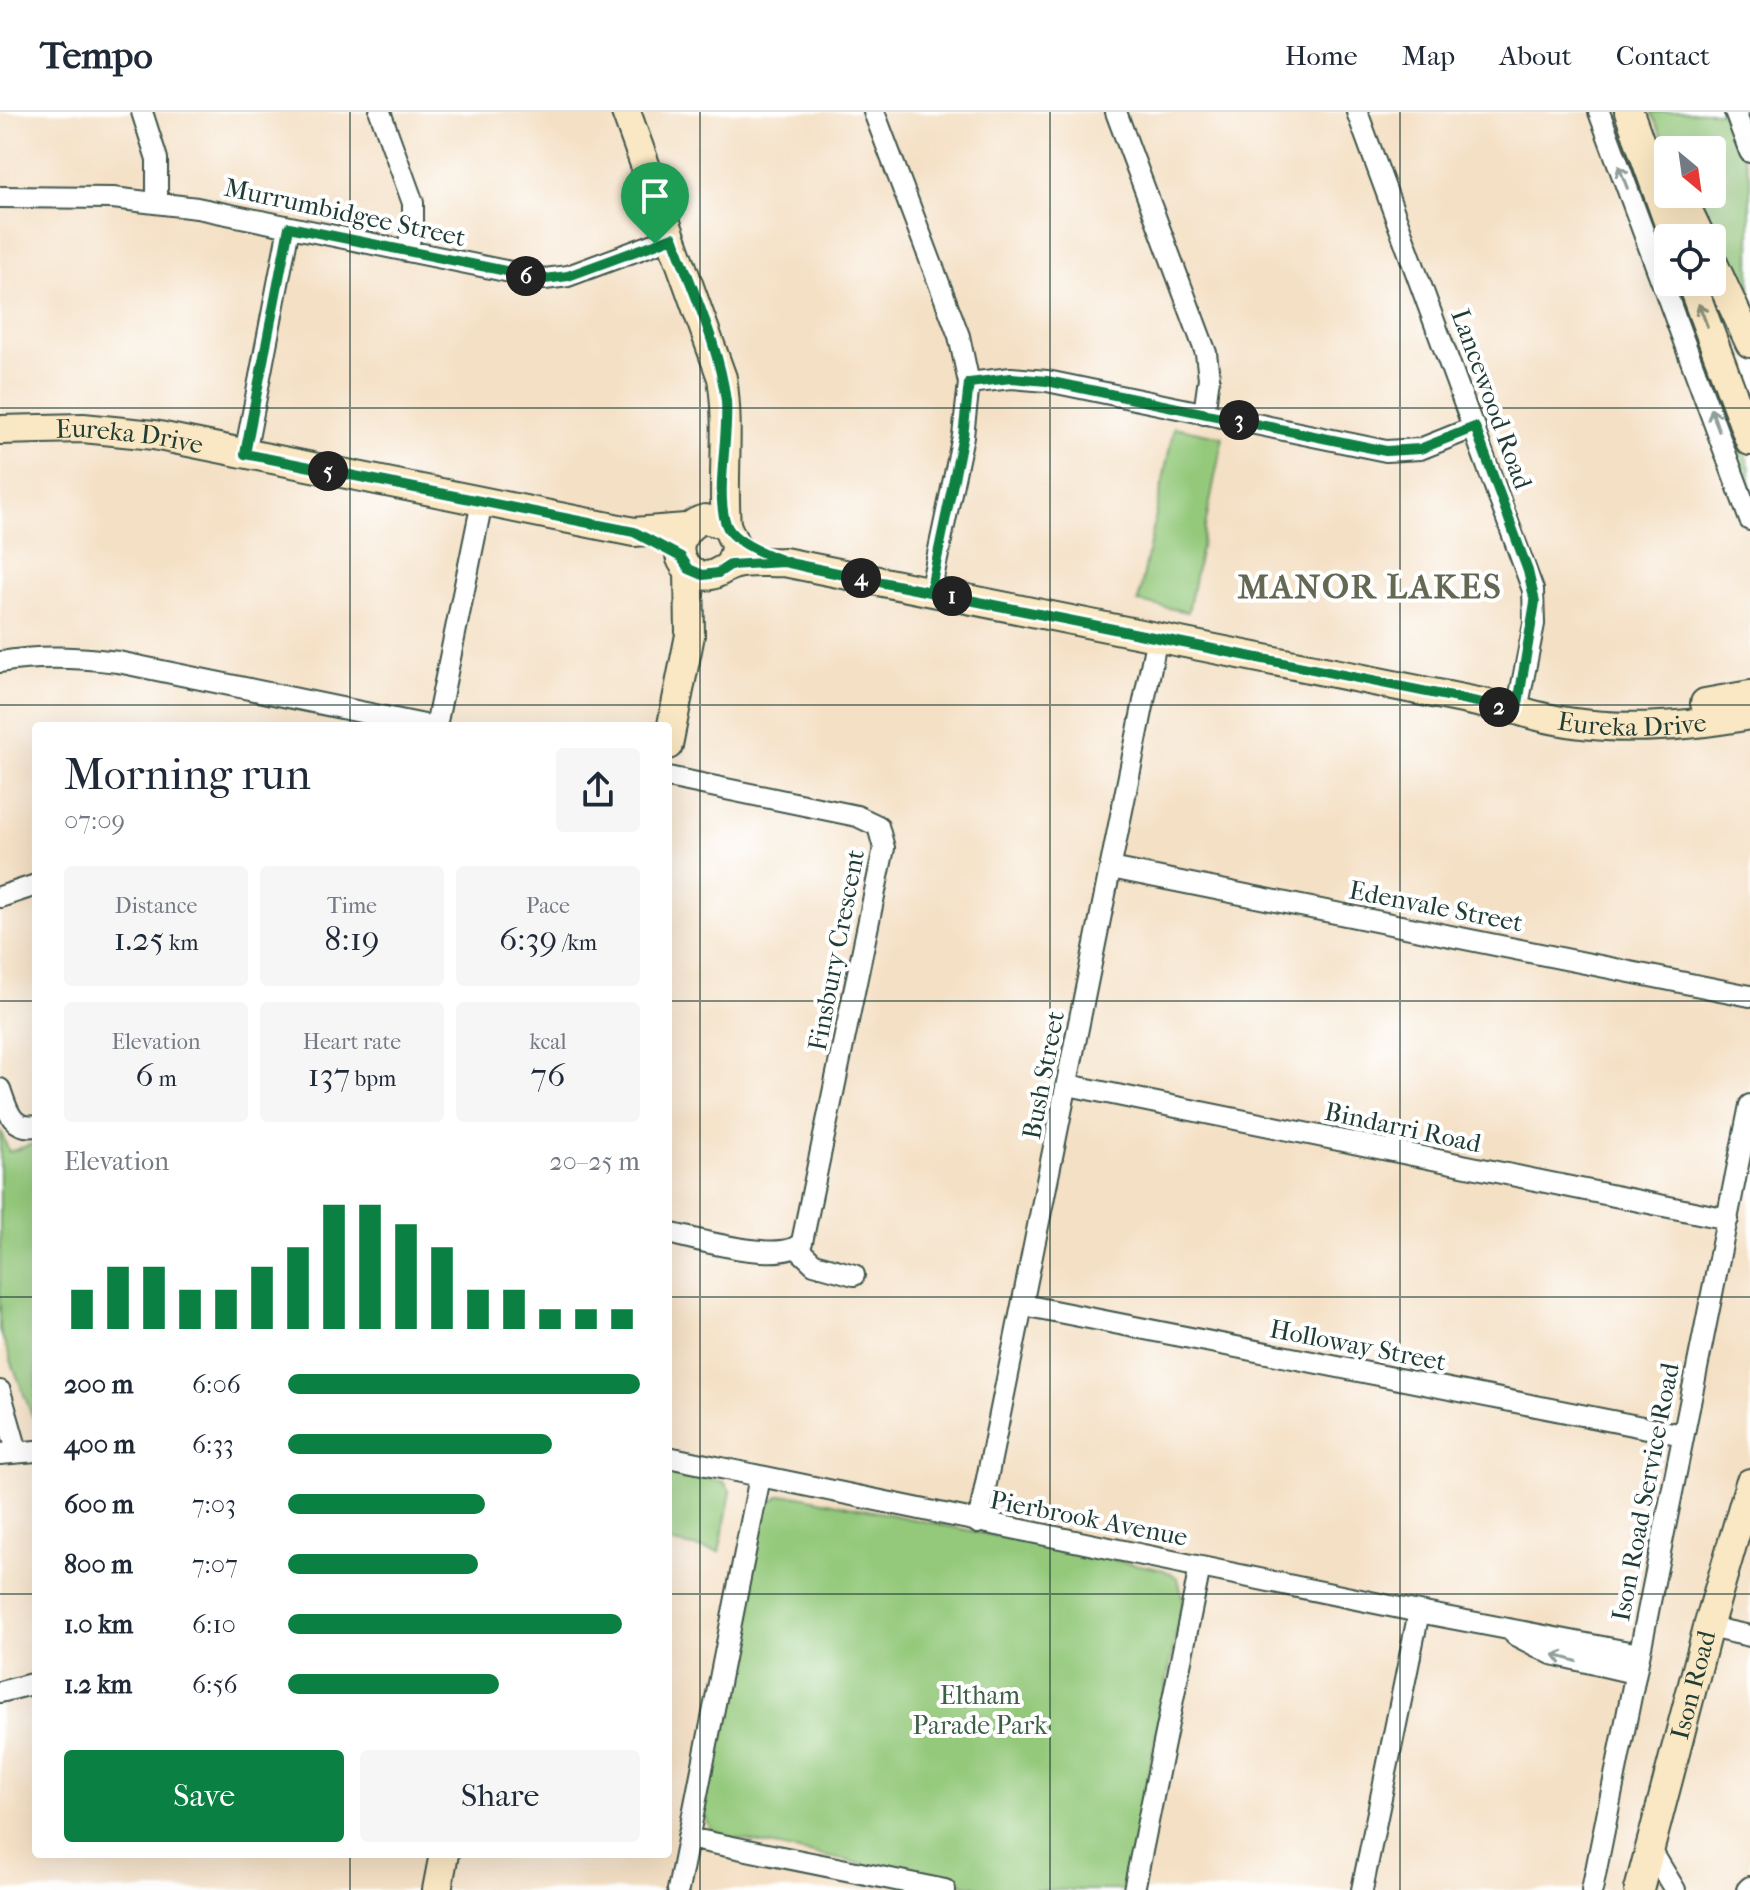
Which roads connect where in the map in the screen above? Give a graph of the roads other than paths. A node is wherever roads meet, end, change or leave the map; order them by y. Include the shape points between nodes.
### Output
1 (142, 112) edge
2 (380, 112) edge
3 (626, 112) edge
4 (874, 112) edge
5 (1116, 112) edge
6 (1357, 112) edge
7 (1599, 112) edge
8 (1629, 112) edge
9 (1642, 112) edge
10 (1735, 112) edge
11 (1654, 138) edge
12 (1750, 152) edge
13 (0, 197) edge
14 (157, 203) junction
15 (1669, 224) edge
16 (289, 227) junction
17 (673, 237) junction
18 (407, 251) junction
19 (1726, 291) edge
20 (1696, 296) edge
21 (1750, 343) edge
22 (969, 383) junction
23 (1204, 414) junction
24 (1475, 427) junction
25 (0, 430) edge
26 (1750, 441) edge
27 (245, 454) junction
28 (723, 466) junction
29 (482, 502) junction
30 (1750, 520) edge
31 (692, 524) junction
32 (634, 532) junction
33 (727, 550) junction
34 (685, 563) junction
35 (930, 592) junction
36 (690, 635) junction
37 (1157, 637) junction
38 (0, 662) edge
39 (1750, 695) edge
40 (1517, 710) junction
41 (1750, 715) edge
42 (410, 722) edge
43 (437, 722) edge
44 (672, 725) edge
45 (672, 778) edge
46 (1111, 868) junction
47 (32, 886) edge
48 (0, 897) edge
49 (1750, 996) edge
50 (1068, 1085) junction
51 (0, 1089) edge
52 (1750, 1105) edge
53 (32, 1126) edge
54 (1728, 1219) junction
55 (672, 1234) edge
56 (797, 1248) junction
57 (854, 1275) dead end
58 (1023, 1305) junction
59 (0, 1391) edge
60 (1683, 1435) junction
61 (18, 1452) edge
62 (672, 1458) edge
63 (760, 1477) junction
64 (1750, 1483) edge
65 (978, 1523) junction
66 (1200, 1567) junction
67 (1419, 1612) junction
68 (1708, 1627) junction
69 (1750, 1636) edge
70 (1637, 1663) junction
71 (32, 1684) edge
72 (0, 1692) edge
73 (688, 1838) junction
74 (1649, 1847) junction
75 (443, 1858) edge
76 (908, 1886) edge
77 (437, 1890) edge
78 (678, 1890) edge
79 (945, 1890) edge
80 (1134, 1890) edge
81 (1362, 1890) edge
82 (1592, 1890) edge
83 (1639, 1890) edge
84 (1675, 1890) edge

1 - 14 street via 157,159
2 - 18 street via 413,203
3 - 17 street
4 - 22 street via 959,336
5 - 23 street via 1206,353
6 - 24 street, Lancewood Road
30 -> 7 street
8 - 15 street
9 - 11 street
10 - 12 street
13 - 14 street, Murrumbidgee Street
14 - 16 street, Murrumbidgee Street
16 - 18 street, Murrumbidgee Street
16 - 27 street
17 - 18 street, Murrumbidgee Street via 554,279
17 - 28 street via 722,378
19 - 21 street
26 -> 20 street
22 - 23 street via 1026,378
22 - 35 street
23 - 24 street via 1386,451 1420,449
24 - 40 street, Lancewood Road via 1535,602
25 - 27 street, Eureka Drive via 115,430
27 - 29 street, Eureka Drive
28 - 31 street
28 - 33 street
29 - 32 street, Eureka Drive
29 - 43 street
31 - 32 street, Eureka Drive
31 - 33 street via 713,519
31 - 34 street via 679,542
32 - 34 street, Eureka Drive
33 - 34 street via 703,575
33 - 35 street, Eureka Drive
33 - 36 street
34 - 36 street
35 - 37 street, Eureka Drive
36 - 44 street
37 - 40 street, Eureka Drive
37 - 46 street, Bush Street
38 - 42 street via 78,657 118,662
39 - 40 street, Eureka Drive via 1657,707
40 - 41 street, Eureka Drive via 1547,720 1609,725
45 - 56 street, Finsbury Crescent via 857,816 878,826 883,839 808,1226
46 - 49 street, Edenvale Street
46 - 50 street, Bush Street
47 - 48 street
50 - 54 street, Bindarri Road
50 - 58 street, Bush Street
51 - 53 street via 14,1121
52 - 54 street, Ison Road Service Road
54 - 60 street, Ison Road Service Road
55 - 56 street via 772,1253
56 - 57 street via 823,1269
58 - 60 street, Holloway Street
58 - 65 street, Bush Street
59 - 61 street
60 - 70 street, Ison Road Service Road
62 - 63 street, Pierbrook Avenue
63 - 65 street, Pierbrook Avenue
63 - 73 street
64 - 68 street, Ison Road
65 - 66 street, Pierbrook Avenue
66 - 67 street, Pierbrook Avenue
66 - 80 street
67 - 70 street, Pierbrook Avenue via 1501,1627 1552,1654
67 - 81 street
68 - 69 street
68 - 74 street, Ison Road
70 - 82 street, Ison Road Service Road
71 - 72 street
73 - 76 street
73 - 78 street
74 - 83 street, Ison Road
74 - 84 street
75 - 77 street
76 - 79 street

